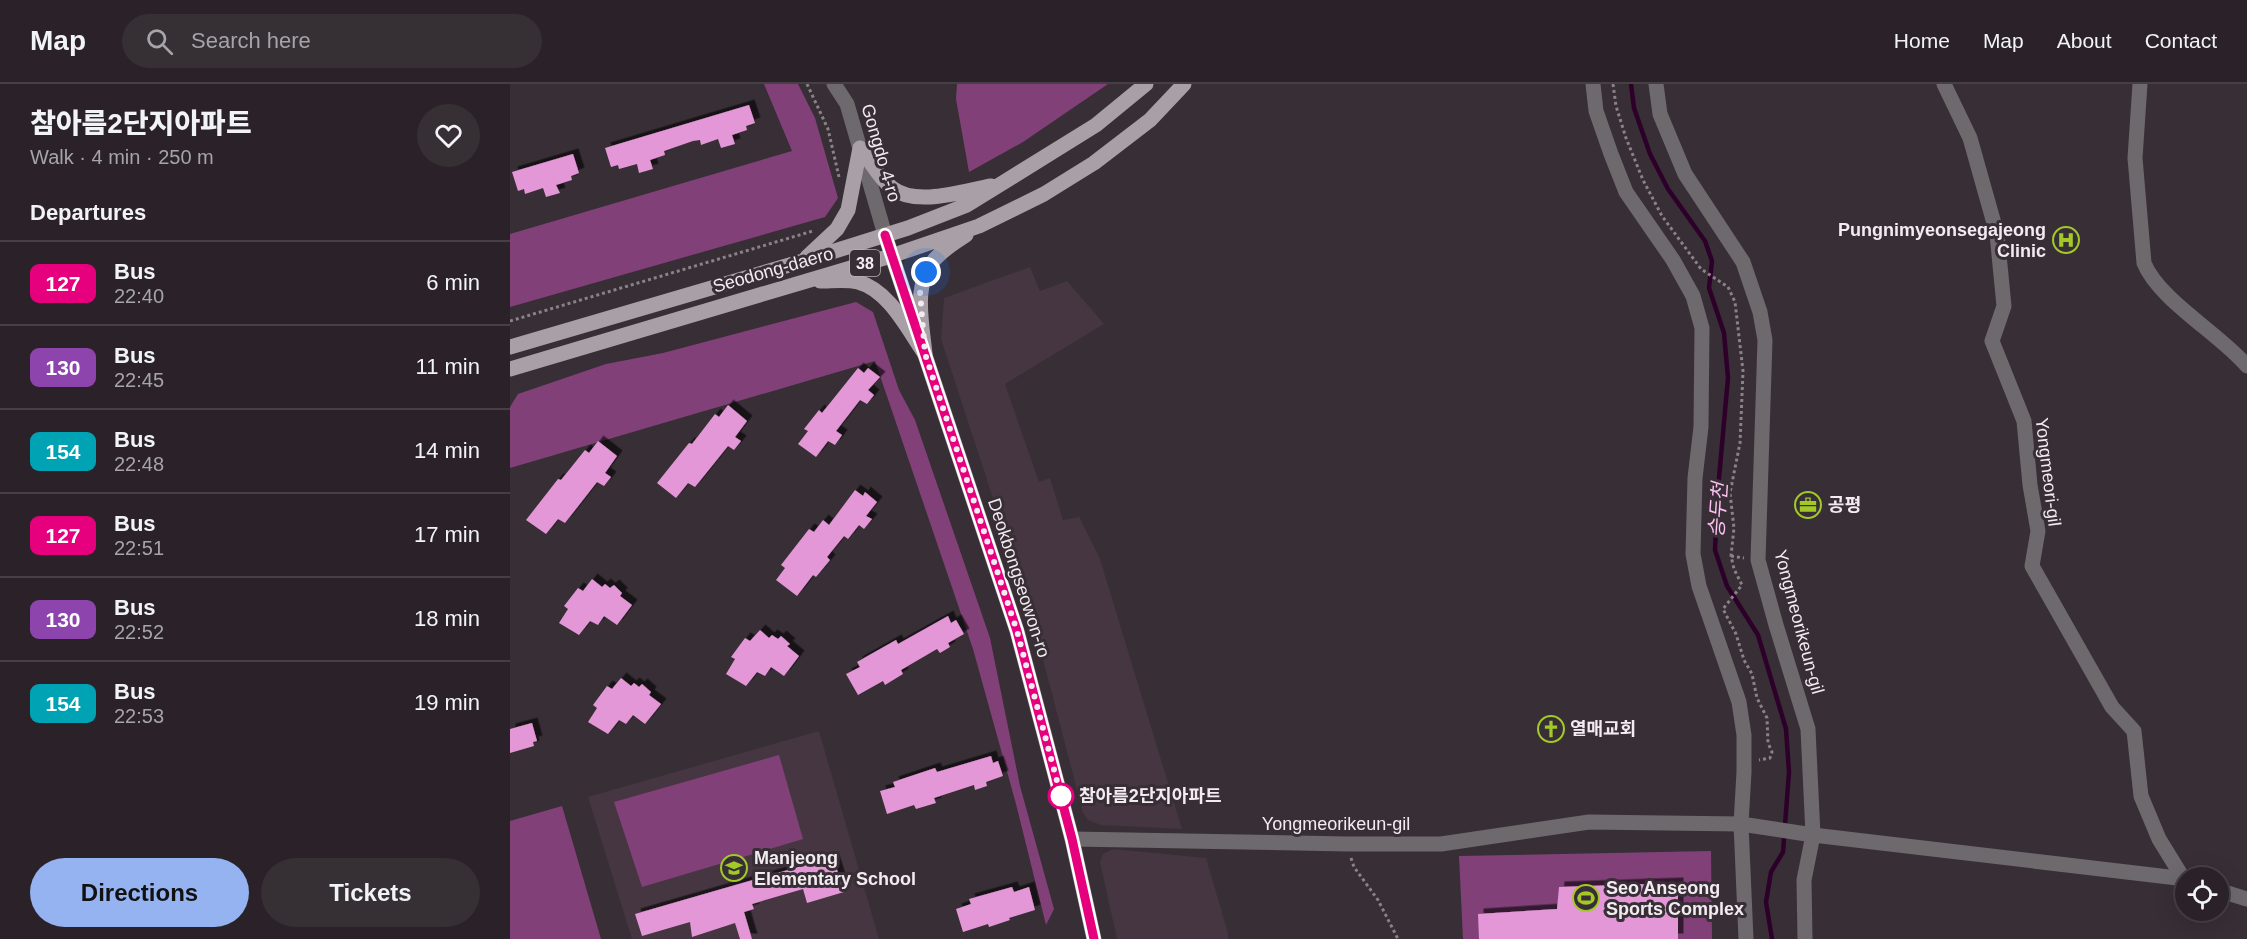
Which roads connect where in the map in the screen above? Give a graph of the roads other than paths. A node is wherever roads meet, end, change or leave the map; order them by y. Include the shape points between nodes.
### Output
1 (834, 84) edge
2 (843, 84) edge
3 (1146, 84) edge
4 (1184, 84) edge
5 (1593, 84) edge
6 (1656, 84) edge
7 (1944, 84) edge
8 (2140, 84) edge
9 (847, 104) junction
10 (860, 148) junction
11 (1003, 184) junction
12 (978, 226) junction
13 (885, 235) junction
14 (891, 256) junction
15 (803, 261) junction
16 (806, 280) junction
17 (510, 347) edge
18 (925, 354) junction
19 (2247, 366) edge
20 (510, 369) edge
21 (1746, 824) junction
22 (1813, 835) junction
23 (1072, 839) junction
24 (2176, 867) edge
25 (2175, 878) edge
26 (2229, 893) edge
27 (2247, 899) edge
28 (1090, 938) edge
29 (1746, 939) edge
30 (1805, 939) edge

1 - 9 street, Gongdo 4-ro
2 - 9 street
3 - 11 main road, Seodong-daero / 38 via 1096,125
4 - 12 main road, Seodong-daero / 38 via 1150,120 1094,163 1044,194
5 - 21 street via 1596,111 1626,192 1673,260 1693,296 1702,327 1693,554 1699,586 1739,702 1744,735
6 - 22 street, Yongmeorikeun-gil via 1660,114 1685,174 1743,262 1761,312 1765,340 1758,560 1808,729
7 - 24 street, Yongmeori-gil via 1970,138 1997,234 2004,306 1992,341 2024,421 2038,531 2032,566 2112,707 2134,731 2141,796 2159,839
8 - 19 street via 2135,158 2144,263 2163,290
9 - 10 street, Gongdo 4-ro
10 - 11 main road via 891,187 908,197
10 - 13 street, Gongdo 4-ro
10 - 15 main road via 848,210 837,229
11 - 13 main road, Seodong-daero / 38 via 967,205
12 - 14 main road, Seodong-daero / 38
12 - 18 main road via 938,255 926,272 920,291
13 - 14 main road, Deokbongseowon-ro
13 - 15 main road, Seodong-daero / 38
14 - 16 main road, Seodong-daero / 38
14 - 18 main road, Deokbongseowon-ro
15 - 17 main road, Seodong-daero / 38
16 - 18 main road via 858,282 872,289 889,303
16 - 20 main road, Seodong-daero / 38
18 - 23 main road, Deokbongseowon-ro via 1017,631
21 - 22 street, Yongmeorikeun-gil
21 - 23 street, Yongmeorikeun-gil via 1589,822 1441,844
21 - 29 street
22 - 25 street, Yongmeorikeun-gil
22 - 30 street via 1804,880
23 - 28 main road, Deokbongseowon-ro
26 - 27 street

